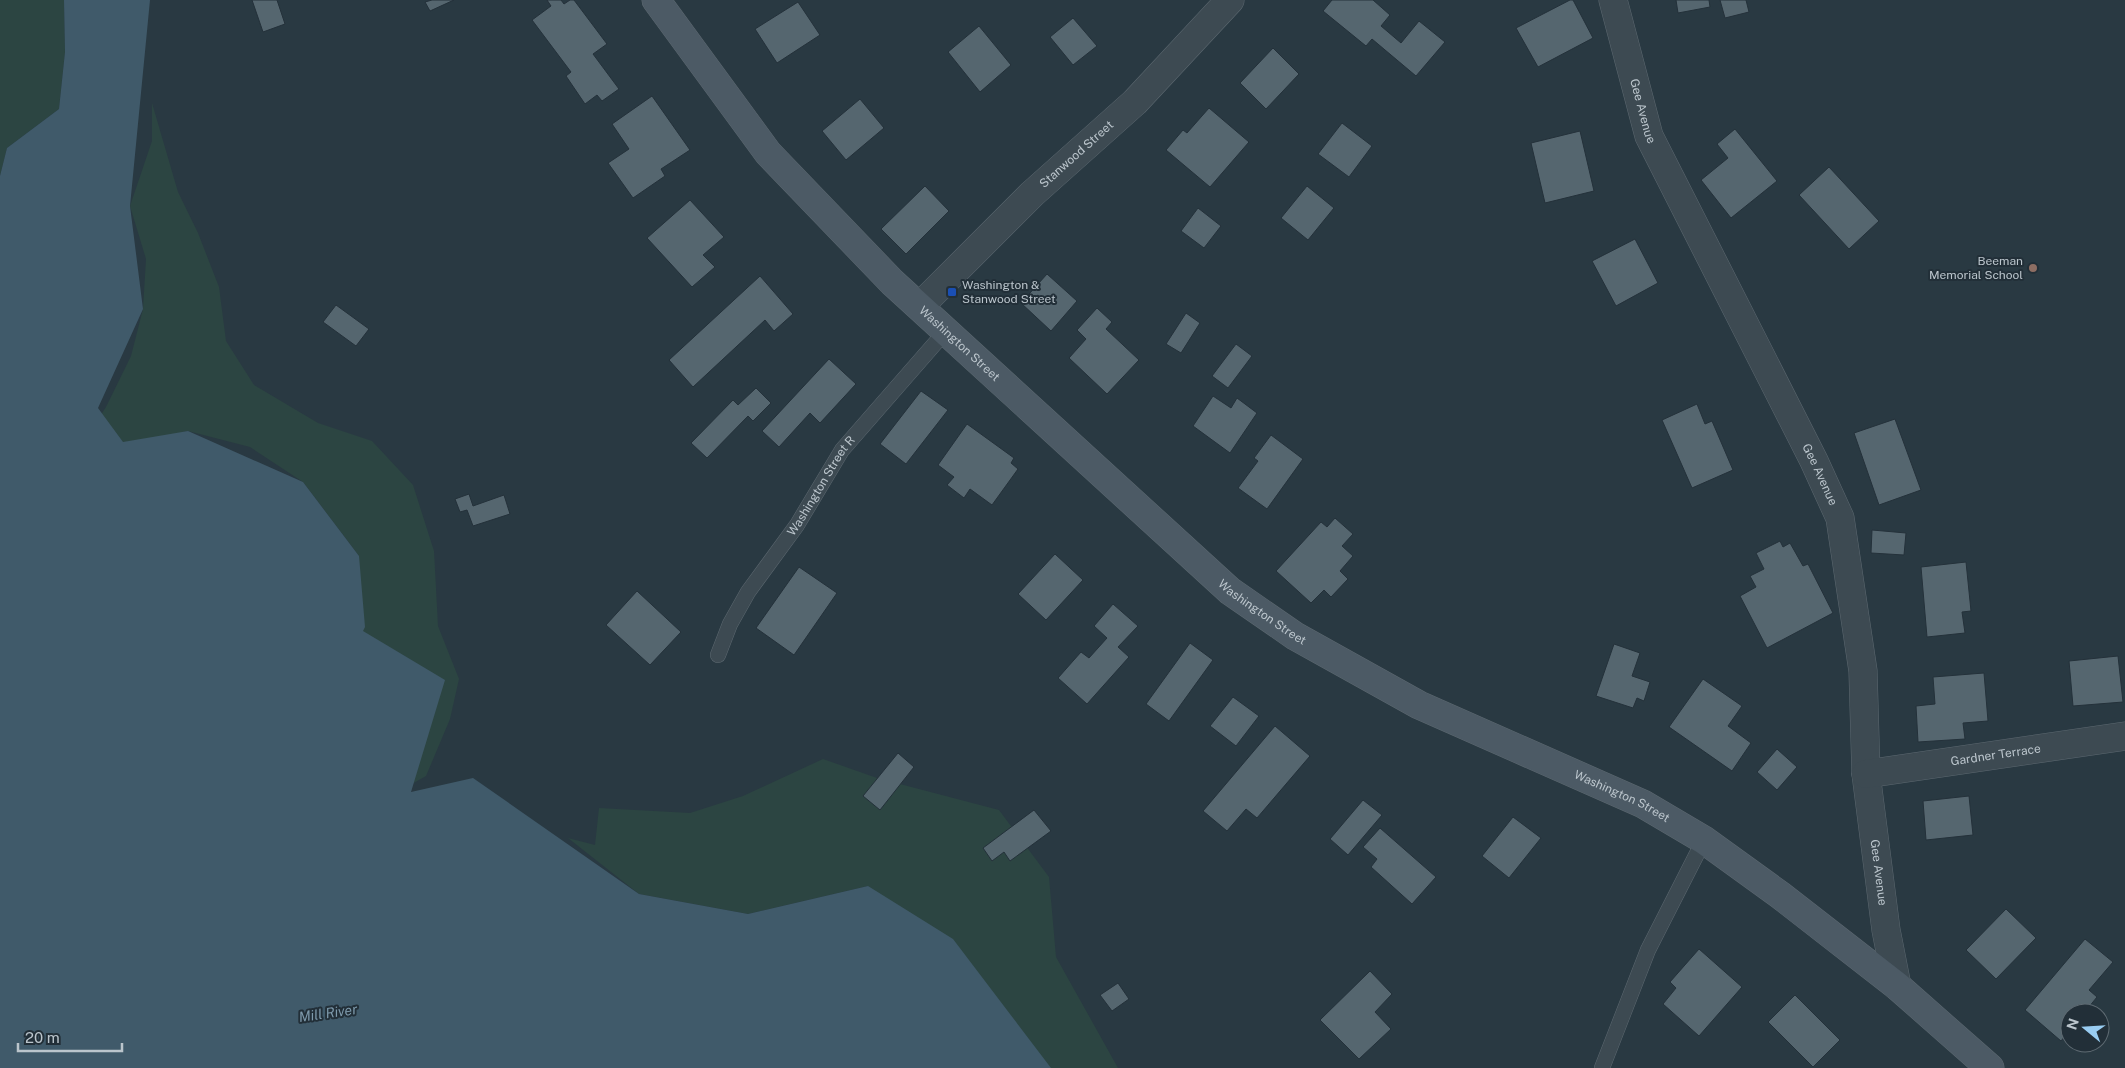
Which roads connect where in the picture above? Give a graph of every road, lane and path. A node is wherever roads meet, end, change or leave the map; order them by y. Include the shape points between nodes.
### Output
1 (656, 0) edge
2 (1230, 0) edge
3 (1613, 0) edge
4 (920, 306) junction
5 (945, 332) junction
6 (718, 655) dead end
7 (2125, 736) edge
8 (1866, 774) junction
9 (1704, 840) junction
10 (1897, 986) junction
11 (1602, 1068) edge
12 (1990, 1068) edge

1 - 4 main road, Washington Street via 768,154 892,282
2 - 4 street, Stanwood Street via 1135,102 1032,194
3 - 8 street, Gee Avenue via 1649,136 1840,518 1863,671
4 - 5 main road, Washington Street
5 - 6 lane, Washington Street R via 842,450 797,525 748,592
5 - 9 main road, Washington Street via 1230,591 1294,636 1419,704 1643,804
7 - 8 street, Gardner Terrace
8 - 10 street, Gee Avenue via 1886,930
9 - 10 main road, Washington Street
9 - 11 lane via 1648,950
10 - 12 main road, Washington Street

